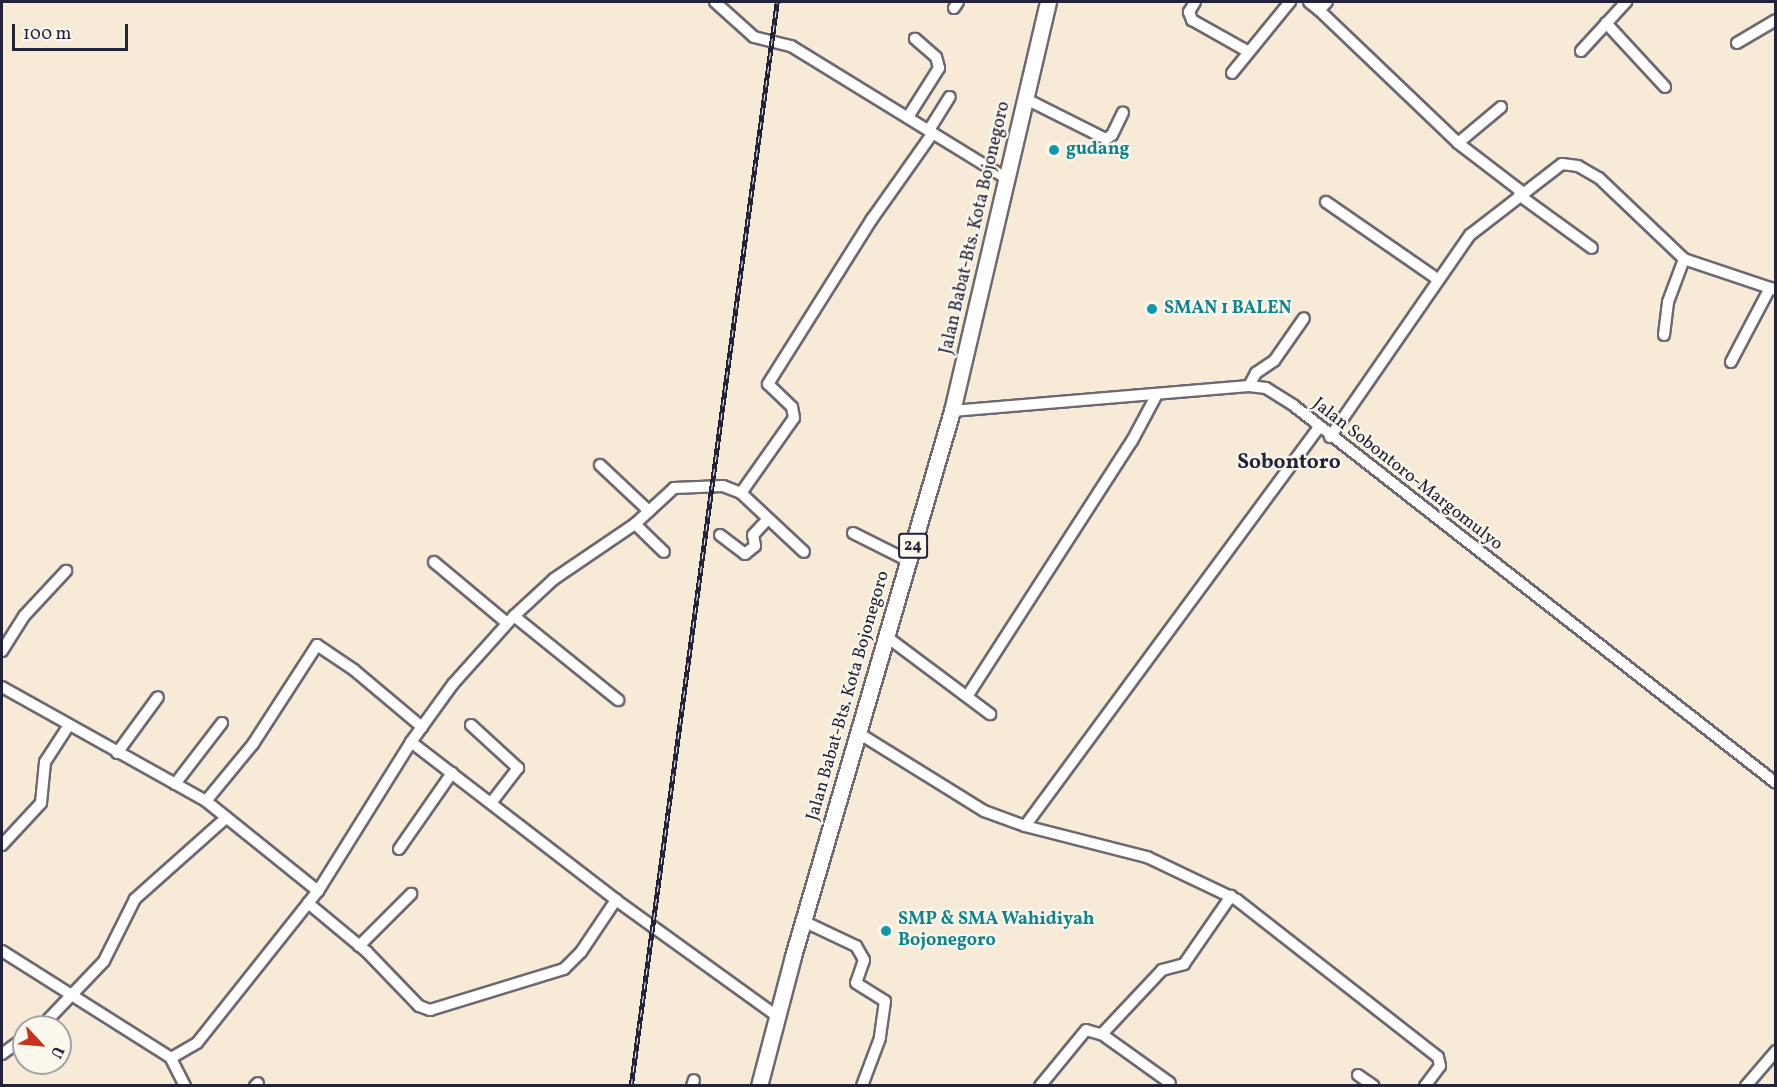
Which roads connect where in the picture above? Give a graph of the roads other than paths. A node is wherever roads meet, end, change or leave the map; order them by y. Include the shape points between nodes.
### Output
1 (715, 2) edge
2 (1048, 2) edge
3 (1195, 2) edge
4 (1290, 2) edge
5 (1309, 2) edge
6 (1327, 2) edge
7 (1626, 2) edge
8 (1319, 10) junction
9 (1776, 20) edge
10 (1606, 23) junction
11 (915, 39) dead end
12 (1737, 43) dead end
13 (1581, 51) dead end
14 (1249, 52) junction
15 (1232, 73) dead end
16 (1665, 87) dead end
17 (950, 97) dead end
18 (1026, 99) junction
19 (1501, 107) dead end
20 (1123, 112) dead end
21 (908, 117) junction
22 (931, 132) junction
23 (1458, 143) junction
24 (1007, 178) junction
25 (1521, 194) junction
26 (1326, 202) dead end
27 (1592, 248) dead end
28 (1684, 259) junction
29 (1437, 279) junction
30 (1773, 289) edge
31 (1304, 318) dead end
32 (1664, 335) dead end
33 (1731, 362) dead end
34 (1249, 386) junction
35 (1156, 396) junction
36 (952, 411) junction
37 (1319, 427) junction
38 (1330, 436) junction
39 (600, 465) dead end
40 (741, 493) junction
41 (649, 511) junction
42 (768, 519) junction
43 (635, 524) junction
44 (853, 533) dead end
45 (720, 535) dead end
46 (664, 552) dead end
47 (804, 552) dead end
48 (909, 561) junction
49 (434, 562) dead end
50 (66, 571) dead end
51 (510, 620) junction
52 (887, 637) junction
53 (2, 651) edge
54 (2, 687) edge
55 (968, 695) junction
56 (158, 697) dead end
57 (618, 700) dead end
58 (990, 714) dead end
59 (222, 723) dead end
60 (69, 725) junction
61 (471, 725) dead end
62 (422, 727) junction
63 (860, 734) junction
64 (411, 742) junction
65 (117, 753) junction
66 (452, 773) junction
67 (1776, 783) edge
68 (175, 784) junction
69 (206, 801) junction
70 (491, 803) junction
71 (226, 818) junction
72 (1025, 826) junction
73 (2, 845) edge
74 (399, 849) dead end
75 (318, 891) junction
76 (411, 894) dead end
77 (1231, 896) junction
78 (616, 900) junction
79 (308, 903) junction
80 (803, 921) junction
81 (359, 946) junction
82 (2, 951) edge
83 (74, 995) junction
84 (53, 1015) edge
85 (777, 1016) junction
86 (1102, 1034) junction
87 (1776, 1051) edge
88 (171, 1058) junction
89 (1358, 1075) dead end
90 (1170, 1083) dead end
91 (185, 1086) edge
92 (759, 1086) edge
93 (862, 1086) edge
94 (1040, 1086) edge
95 (1374, 1086) edge
96 (1425, 1086) edge
97 (1746, 1086) edge

1 - 21 street via 754,37 791,46
2 - 18 highway, Jalan Babat-Bts. Kota Bojonegoro / 24
3 - 14 street via 1189,12 1192,20
4 - 14 street
5 - 8 street
6 - 8 street
7 - 10 street
8 - 23 street
9 - 12 street
10 - 13 street
10 - 16 street
11 - 21 street via 936,57 939,68
14 - 15 street
17 - 22 street
18 - 20 street via 1106,139
18 - 24 highway, Jalan Babat-Bts. Kota Bojonegoro / 24
19 - 23 street
21 - 22 street
22 - 24 street
22 - 40 street via 768,384 792,407 794,418
23 - 25 street
24 - 36 highway, Jalan Babat-Bts. Kota Bojonegoro / 24
25 - 27 street
25 - 28 street via 1562,164 1582,168 1610,188
25 - 29 street via 1475,229
26 - 29 street
28 - 30 street
28 - 32 street via 1668,302
29 - 38 street
30 - 33 street
31 - 34 street via 1278,355 1256,373
34 - 35 street, Jalan Sobontoro-Margomulyo
34 - 37 street, Jalan Sobontoro-Margomulyo via 1272,392
35 - 36 street, Jalan Sobontoro-Margomulyo
35 - 55 street via 1132,441
36 - 48 highway, Jalan Babat-Bts. Kota Bojonegoro / 24
37 - 38 street, Jalan Sobontoro-Margomulyo
37 - 72 street
38 - 67 street, Jalan Sobontoro-Margomulyo
39 - 41 street
40 - 41 street via 723,486 679,486
40 - 42 street
41 - 43 street
42 - 45 street via 753,535 755,546 744,555
42 - 47 street
43 - 46 street
43 - 51 street via 572,566
44 - 48 street
48 - 52 highway, Jalan Babat-Bts. Kota Bojonegoro / 24
49 - 51 street
50 - 53 street via 24,616
51 - 57 street
51 - 62 street
52 - 55 street
52 - 63 highway, Jalan Babat-Bts. Kota Bojonegoro / 24
54 - 60 street
55 - 58 street
56 - 65 street
59 - 68 street
60 - 65 street
60 - 73 street via 45,762 41,803
61 - 70 street via 518,768
62 - 64 street
62 - 69 street via 318,644 253,744
63 - 72 street via 970,804
63 - 80 highway, Jalan Babat-Bts. Kota Bojonegoro / 24
64 - 66 street
64 - 75 street
65 - 68 street
66 - 70 street
66 - 74 street
68 - 69 street
69 - 71 street
70 - 78 street
71 - 75 street
71 - 83 street via 135,899 108,955
72 - 77 street via 1147,857
75 - 79 street
76 - 81 street
77 - 86 street via 1184,964 1162,970
77 - 96 street via 1438,1057 1440,1065
78 - 81 street via 581,952 564,969 430,1010 419,1006
78 - 85 street
79 - 81 street
79 - 88 street via 197,1043
80 - 85 highway, Jalan Babat-Bts. Kota Bojonegoro / 24
80 - 93 street via 856,946 864,960 856,983 885,1001 880,1038
82 - 83 street
83 - 84 street
83 - 88 street
85 - 92 highway, Jalan Babat-Bts. Kota Bojonegoro / 24
86 - 90 street
86 - 94 street via 1082,1032
87 - 97 street
88 - 91 street
89 - 95 street

